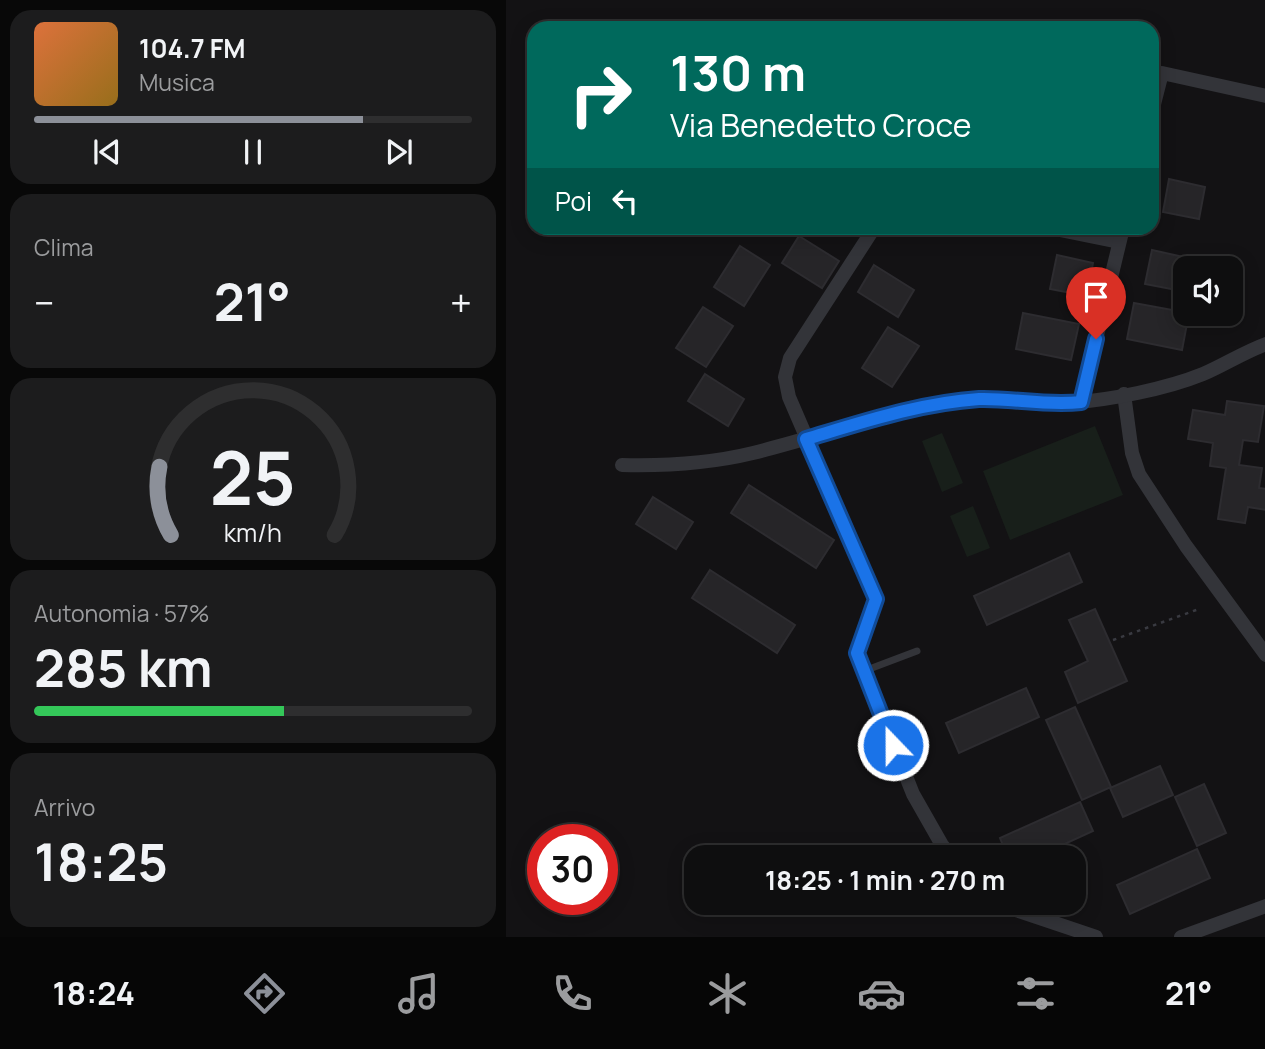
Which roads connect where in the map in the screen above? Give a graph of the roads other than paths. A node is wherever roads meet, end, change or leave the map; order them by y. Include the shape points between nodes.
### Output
1 (1159, 85) edge
2 (1265, 96) edge
3 (869, 235) edge
4 (1121, 235) edge
5 (1265, 344) edge
6 (1124, 394) junction
7 (1081, 402) junction
8 (806, 439) junction
9 (622, 465) dead end
10 (917, 651) dead end
11 (1265, 655) edge
12 (864, 671) junction
13 (942, 845) edge
14 (1265, 906) edge
15 (1028, 915) edge
16 (1096, 937) edge
17 (1185, 937) edge

1 - 2 street via 1162,73
3 - 8 street via 790,358 785,377
4 - 7 street
5 - 6 street via 1169,387
6 - 7 street
6 - 11 street via 1139,474
7 - 8 street via 947,402
8 - 9 street via 750,454 658,466
8 - 12 street via 876,599 857,653
10 - 12 lane
12 - 13 street via 913,794
14 - 17 street
15 - 16 street

